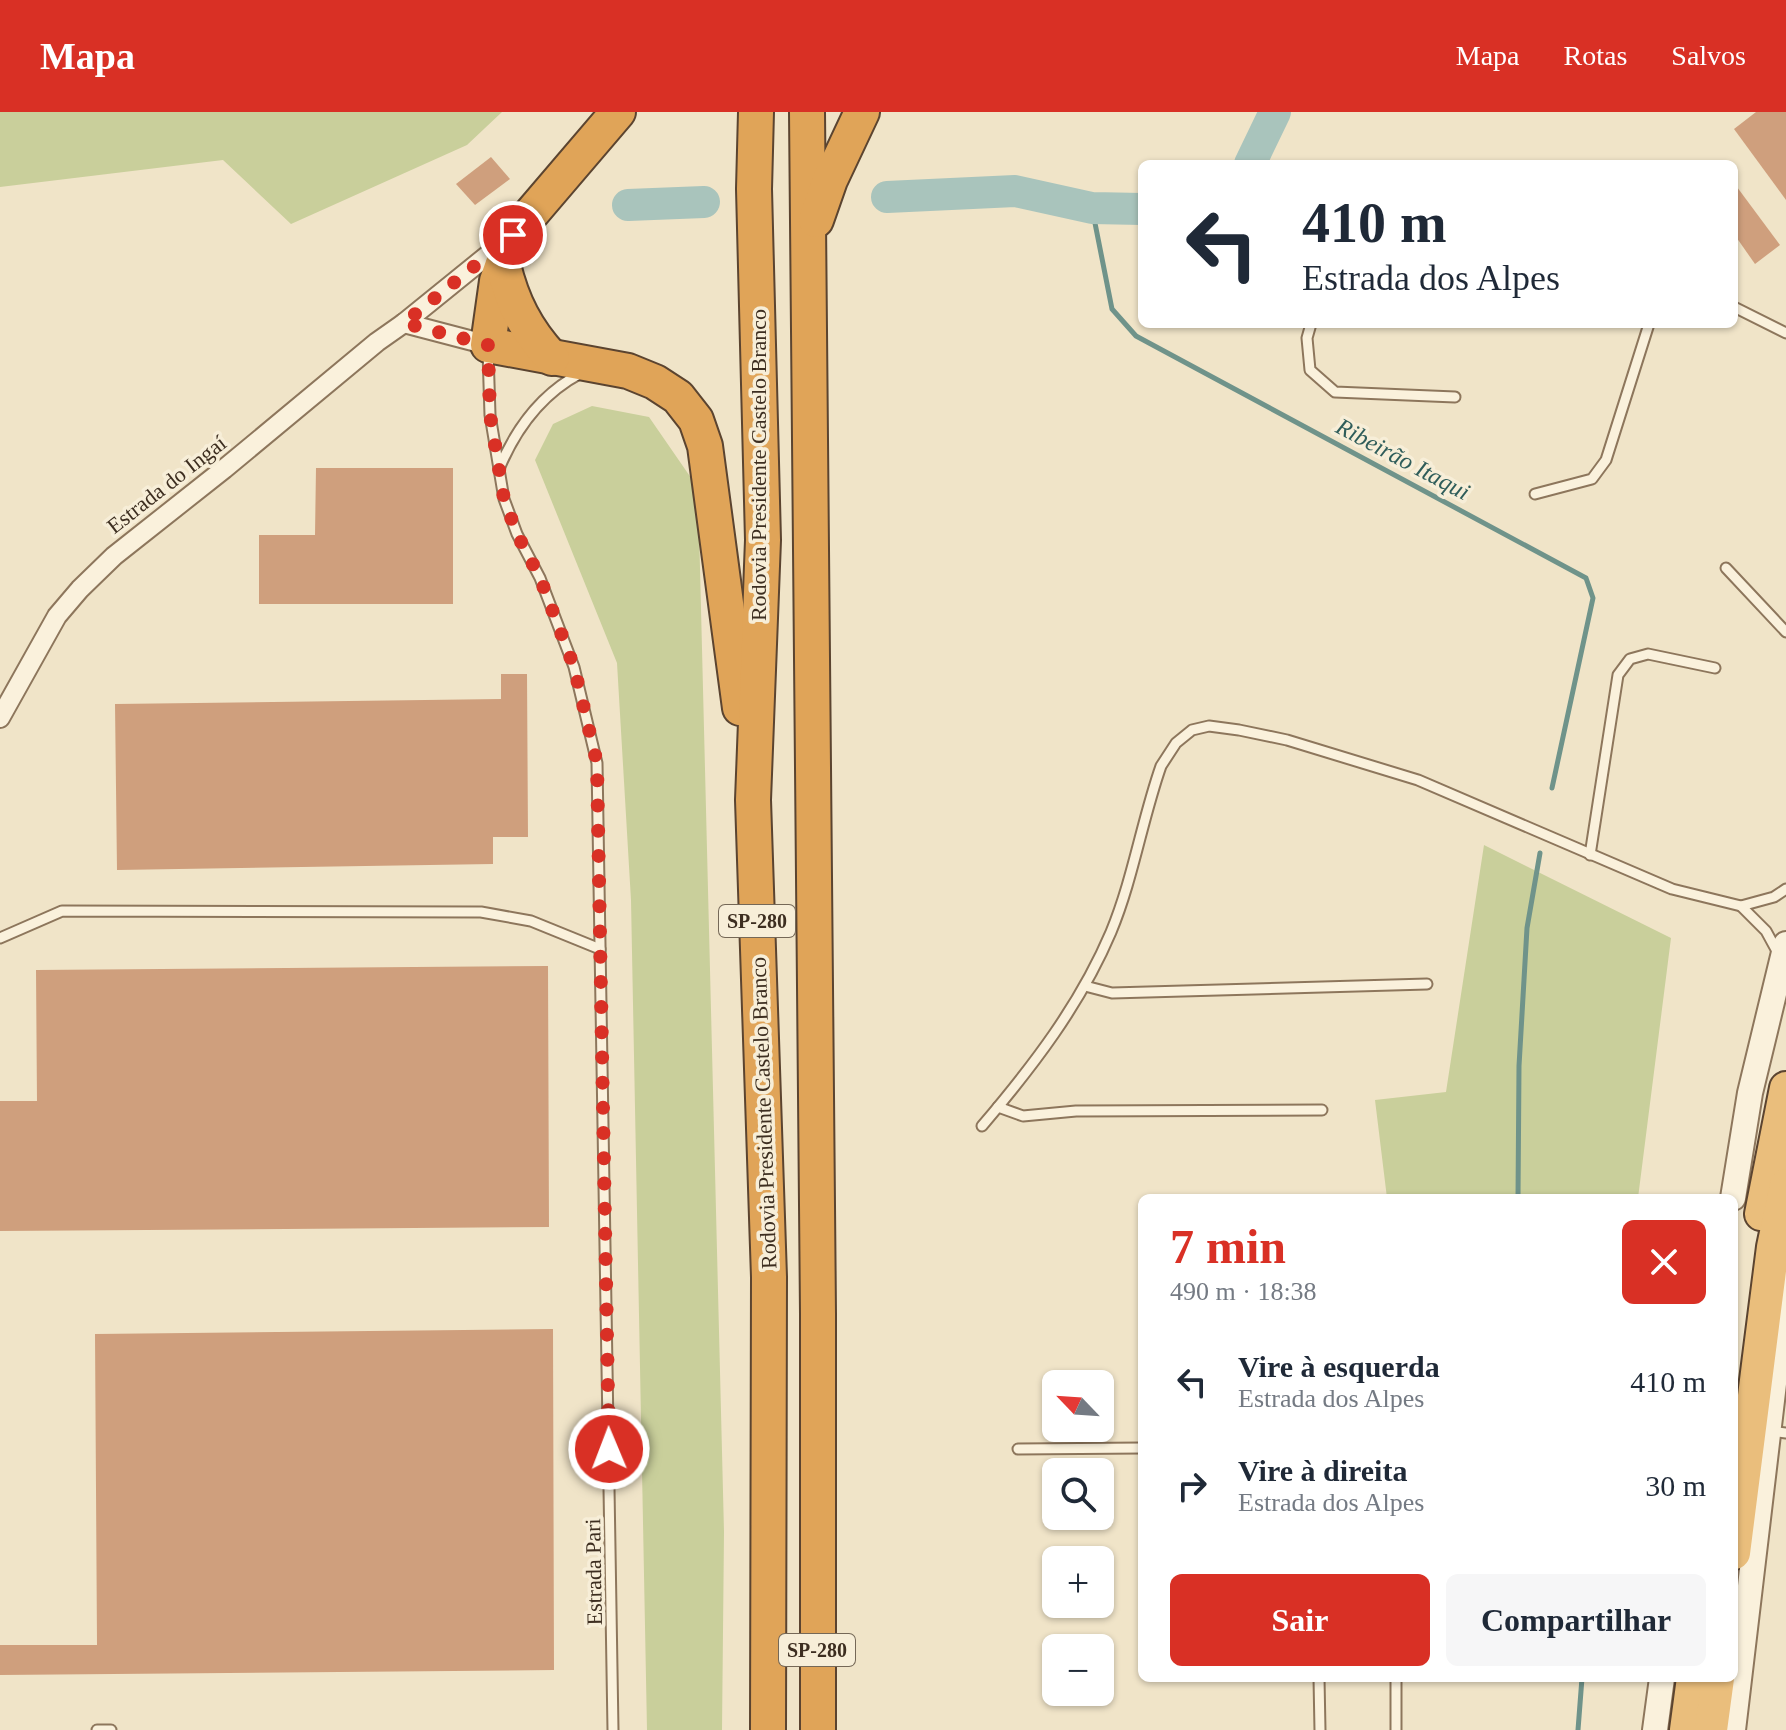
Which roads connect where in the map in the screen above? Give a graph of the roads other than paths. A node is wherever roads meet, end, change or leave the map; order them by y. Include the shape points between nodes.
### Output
1 (618, 112) edge
2 (756, 112) edge
3 (807, 112) edge
4 (862, 112) edge
5 (807, 247) junction
6 (508, 248) junction
7 (1738, 309) edge
8 (404, 323) junction
9 (1310, 328) edge
10 (1648, 328) edge
11 (1786, 333) edge
12 (488, 345) junction
13 (552, 358) junction
14 (596, 365) junction
15 (1455, 397) dead end
16 (497, 472) junction
17 (1535, 494) dead end
18 (1726, 568) dead end
19 (1786, 632) edge
20 (1715, 668) dead end
21 (0, 718) edge
22 (753, 800) junction
23 (1590, 855) junction
24 (1786, 889) edge
25 (1741, 906) junction
26 (0, 938) edge
27 (600, 949) junction
28 (1784, 951) edge
29 (1427, 984) dead end
30 (1085, 986) junction
31 (1786, 1088) edge
32 (998, 1107) junction
33 (1322, 1110) dead end
34 (982, 1126) dead end
35 (1786, 1185) edge
36 (1734, 1194) edge
37 (1786, 1282) edge
38 (1738, 1365) edge
39 (1781, 1389) edge
40 (1778, 1432) edge
41 (1138, 1448) edge
42 (1018, 1449) dead end
43 (1738, 1522) edge
44 (1319, 1682) edge
45 (1396, 1682) edge
46 (1661, 1682) edge
47 (1692, 1682) edge
48 (1717, 1682) edge
49 (97, 1730) edge
50 (111, 1730) edge
51 (613, 1730) edge
52 (768, 1730) edge
53 (818, 1730) edge
54 (1320, 1730) edge
55 (1396, 1730) edge
56 (1655, 1730) edge
57 (1686, 1730) edge
58 (1711, 1730) edge
59 (1733, 1730) edge

1 - 6 highway
2 - 22 highway, Rodovia Presidente Castelo Branco / SP-280 via 763,540
3 - 5 highway, SP-280
4 - 5 highway
5 - 53 highway, SP-280
6 - 8 street, Estrada do Ingaí
6 - 12 highway
6 - 13 highway via 509,291 521,318
7 - 11 lane
8 - 12 street
8 - 21 street, Estrada do Ingaí via 91,578 57,616
9 - 15 lane via 1310,370 1335,392
10 - 17 lane via 1606,460 1592,479
12 - 13 highway
12 - 16 lane, Estrada Pari
13 - 14 highway
14 - 16 lane via 547,396 509,444
14 - 22 highway via 655,382 678,397 696,420 705,446
16 - 27 lane, Estrada Pari via 517,534 574,667 597,763
18 - 19 lane
20 - 23 lane via 1648,654 1630,659 1618,675
22 - 52 highway, Rodovia Presidente Castelo Branco / SP-280 via 769,1277
23 - 25 lane via 1672,889
23 - 30 lane via 1418,780 1287,740 1209,726 1192,730 1161,766 1112,930
24 - 25 lane
25 - 28 lane
26 - 27 lane via 62,911 481,912 531,921
27 - 51 lane, Estrada Pari
28 - 36 street via 1750,1093
29 - 30 lane via 1112,993
30 - 32 lane
31 - 38 highway
32 - 33 lane via 1023,1116
32 - 34 lane
35 - 43 highway via 1773,1247
37 - 39 street
39 - 40 street
40 - 59 street
41 - 42 lane
44 - 54 lane
45 - 55 lane
46 - 56 street
47 - 57 highway
48 - 58 highway
49 - 50 lane

